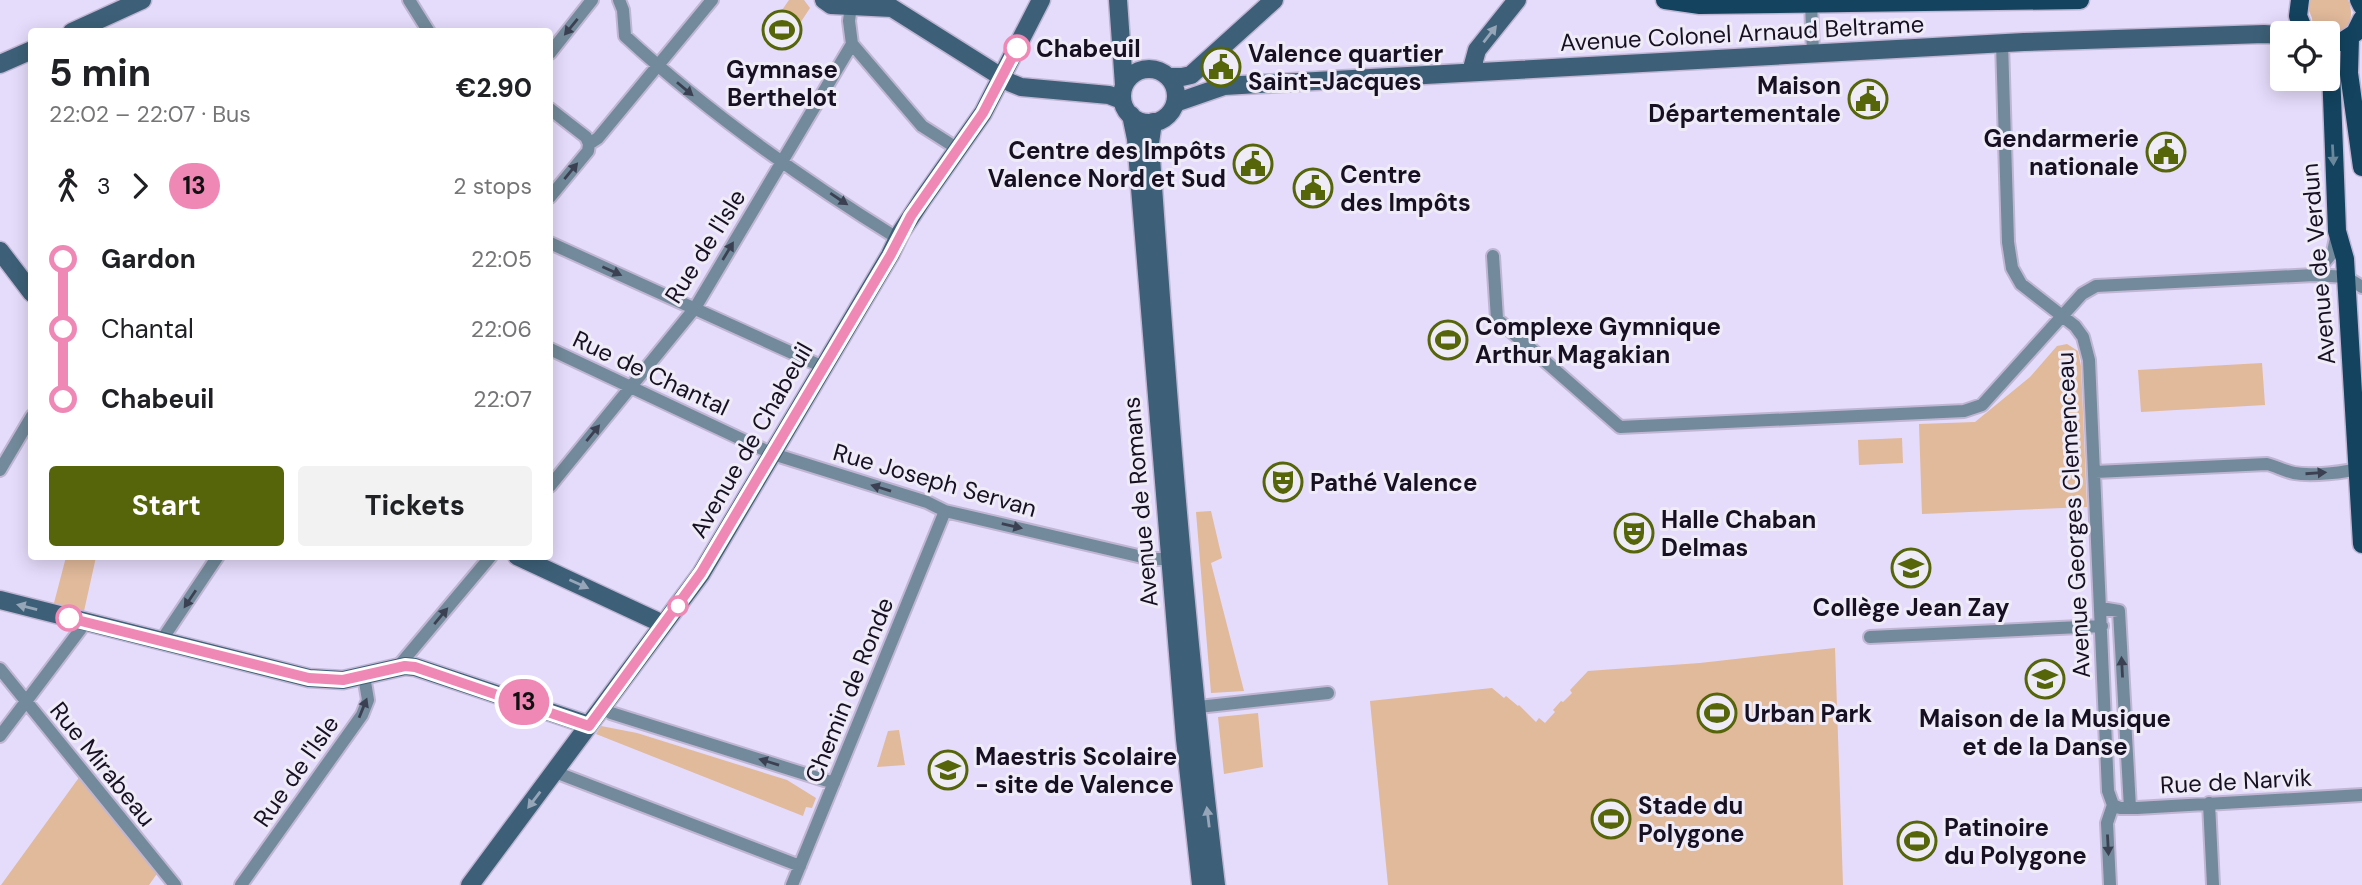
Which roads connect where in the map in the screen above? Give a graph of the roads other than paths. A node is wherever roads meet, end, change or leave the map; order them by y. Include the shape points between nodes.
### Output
1 (142, 0) edge
2 (409, 0) edge
3 (592, 0) edge
4 (620, 0) edge
5 (712, 0) edge
6 (824, 0) edge
7 (1041, 0) edge
8 (1118, 0) edge
9 (1274, 0) edge
10 (1517, 0) edge
11 (1665, 0) edge
12 (1999, 0) edge
13 (2080, 0) edge
14 (2360, 0) edge
15 (1973, 1) edge
16 (2293, 2) edge
17 (1811, 3) junction
18 (851, 5) junction
19 (2362, 6) edge
20 (2362, 19) edge
21 (2284, 21) edge
22 (2299, 21) edge
23 (81, 28) edge
24 (426, 28) edge
25 (2270, 34) edge
26 (2350, 38) junction
27 (2340, 42) edge
28 (2002, 43) junction
29 (852, 44) junction
30 (553, 49) edge
31 (28, 52) edge
32 (1813, 53) junction
33 (0, 64) edge
34 (657, 66) junction
35 (1197, 69) junction
36 (1471, 72) junction
37 (1168, 77) junction
38 (1002, 79) junction
39 (1224, 86) junction
40 (2331, 91) edge
41 (1122, 97) junction
42 (1175, 103) junction
43 (553, 111) edge
44 (1153, 122) junction
45 (589, 144) junction
46 (958, 149) junction
47 (782, 161) junction
48 (2362, 167) edge
49 (553, 193) edge
50 (2337, 231) junction
51 (897, 239) junction
52 (553, 244) edge
53 (0, 251) edge
54 (1493, 256) dead end
55 (2314, 275) junction
56 (2346, 277) junction
57 (2362, 287) edge
58 (28, 288) edge
59 (695, 308) junction
60 (2063, 315) junction
61 (553, 350) edge
62 (823, 367) junction
63 (632, 386) junction
64 (28, 423) edge
65 (773, 454) junction
66 (2360, 468) edge
67 (0, 470) edge
68 (2095, 472) junction
69 (553, 482) edge
70 (946, 511) junction
71 (2362, 544) edge
72 (1169, 559) junction
73 (215, 560) edge
74 (488, 560) edge
75 (526, 560) edge
76 (0, 600) edge
77 (2101, 608) junction
78 (86, 622) junction
79 (663, 624) junction
80 (2102, 626) junction
81 (1870, 637) dead end
82 (161, 640) junction
83 (397, 668) junction
84 (0, 669) edge
85 (364, 676) junction
86 (1328, 693) dead end
87 (26, 702) junction
88 (603, 705) junction
89 (1189, 708) junction
90 (589, 726) junction
91 (0, 736) edge
92 (555, 772) junction
93 (834, 783) junction
94 (2362, 795) edge
95 (2209, 803) junction
96 (2113, 805) junction
97 (2130, 808) junction
98 (800, 866) junction
99 (175, 885) edge
100 (241, 885) edge
101 (470, 885) edge
102 (792, 885) edge
103 (1201, 885) edge
104 (1216, 885) edge
105 (2110, 885) edge
106 (2213, 885) edge

1 - 23 main road
2 - 24 street
3 -> 30 street
4 - 34 street via 625,36
5 - 34 street
6 - 18 main road via 831,5
7 - 38 main road, Avenue de Chabeuil
8 - 41 main road, Avenue de Romans
9 - 35 main road
36 -> 10 main road via 1477,50
11 - 17 main road via 1700,5
12 - 13 main road
12 - 15 main road
14 - 19 main road
15 - 17 main road
16 - 21 main road, Avenue Colonel Arnaud Beltrame
16 - 22 main road
17 - 32 street
18 - 29 street
18 - 38 main road via 892,8
20 - 26 main road
25 - 28 main road, Avenue Colonel Arnaud Beltrame
26 - 27 main road
26 - 48 main road via 2349,73
28 - 32 main road, Avenue Colonel Arnaud Beltrame
28 - 60 street, Avenue Georges Clemenceau via 2012,268 2021,284
29 - 46 street via 922,126
29 - 47 street, Rue de l'Isle
31 - 33 main road
32 - 36 main road, Avenue Colonel Arnaud Beltrame
34 - 45 street
34 -> 47 street
35 - 37 main road via 1182,78
35 - 39 main road
36 - 39 main road, Avenue Colonel Arnaud Beltrame
37 - 41 main road via 1156,70 1141,70 1131,76
37 - 42 main road via 1175,89
38 - 41 main road via 1021,87
38 - 46 main road, Avenue de Chabeuil
39 - 42 main road, Avenue Colonel Arnaud Beltrame
40 -> 50 main road, Avenue de Verdun
41 - 44 main road via 1141,121
41 - 72 main road, Avenue de Romans via 1136,139
42 - 44 main road via 1167,116
43 - 45 street
44 - 89 main road, Avenue de Romans via 1150,140
49 -> 45 street
46 - 51 main road, Avenue de Chabeuil
47 -> 51 street
59 -> 47 street, Rue de l'Isle
50 - 55 street via 2333,252
50 - 56 main road, Avenue de Verdun
51 - 62 main road, Avenue de Chabeuil
52 -> 59 street
53 - 58 main road
54 - 60 street via 1497,318 1620,427 1964,411 1982,405
55 - 56 street
55 - 60 street via 2096,286
56 - 57 street
56 - 66 main road, Avenue de Verdun
59 - 62 street
59 - 63 street, Rue de l'Isle
60 - 68 street, Avenue Georges Clemenceau via 2083,337 2087,349
61 - 63 street, Rue de Chantal
62 - 65 main road, Avenue de Chabeuil
63 - 65 street, Rue de Chantal
69 -> 63 street, Rue de l'Isle
64 - 67 street
70 -> 65 street, Rue Joseph Servan
65 - 79 main road, Avenue de Chabeuil via 701,573
68 -> 66 street via 2267,464 2298,474
66 - 71 main road, Avenue de Verdun
68 - 77 street, Avenue Georges Clemenceau
70 -> 72 street, Rue Joseph Servan via 1152,559
70 - 93 street, Chemin de Ronde
72 - 89 main road, Avenue de Romans
73 -> 82 street
83 -> 74 street
75 -> 79 main road
78 -> 76 main road
77 - 80 street, Avenue Georges Clemenceau
97 -> 77 street via 2119,611
78 - 82 main road
78 - 87 street
79 - 88 main road, Avenue de Chabeuil
80 - 81 street
80 - 96 street, Avenue Georges Clemenceau via 2108,791
82 - 85 main road via 309,678
83 - 85 main road
83 - 90 main road via 431,671
84 - 87 street, Rue Mirabeau
100 -> 85 street, Rue de l'Isle via 362,715 368,700
86 - 89 street
87 - 91 street
87 - 99 street, Rue Mirabeau
88 - 90 main road, Avenue de Chabeuil
93 -> 88 street via 611,713
89 - 103 main road, Avenue de Romans
104 -> 89 main road, Avenue de Romans
90 - 92 main road, Avenue de Chabeuil
92 - 98 street
92 -> 101 main road, Avenue de Chabeuil
93 - 98 street, Chemin de Ronde
94 - 95 street, Rue de Narvik
95 - 97 street, Rue de Narvik
95 - 106 street
96 - 97 street, Rue de Narvik
96 -> 105 street, Avenue Georges Clemenceau via 2107,823
98 - 102 street, Chemin de Ronde

